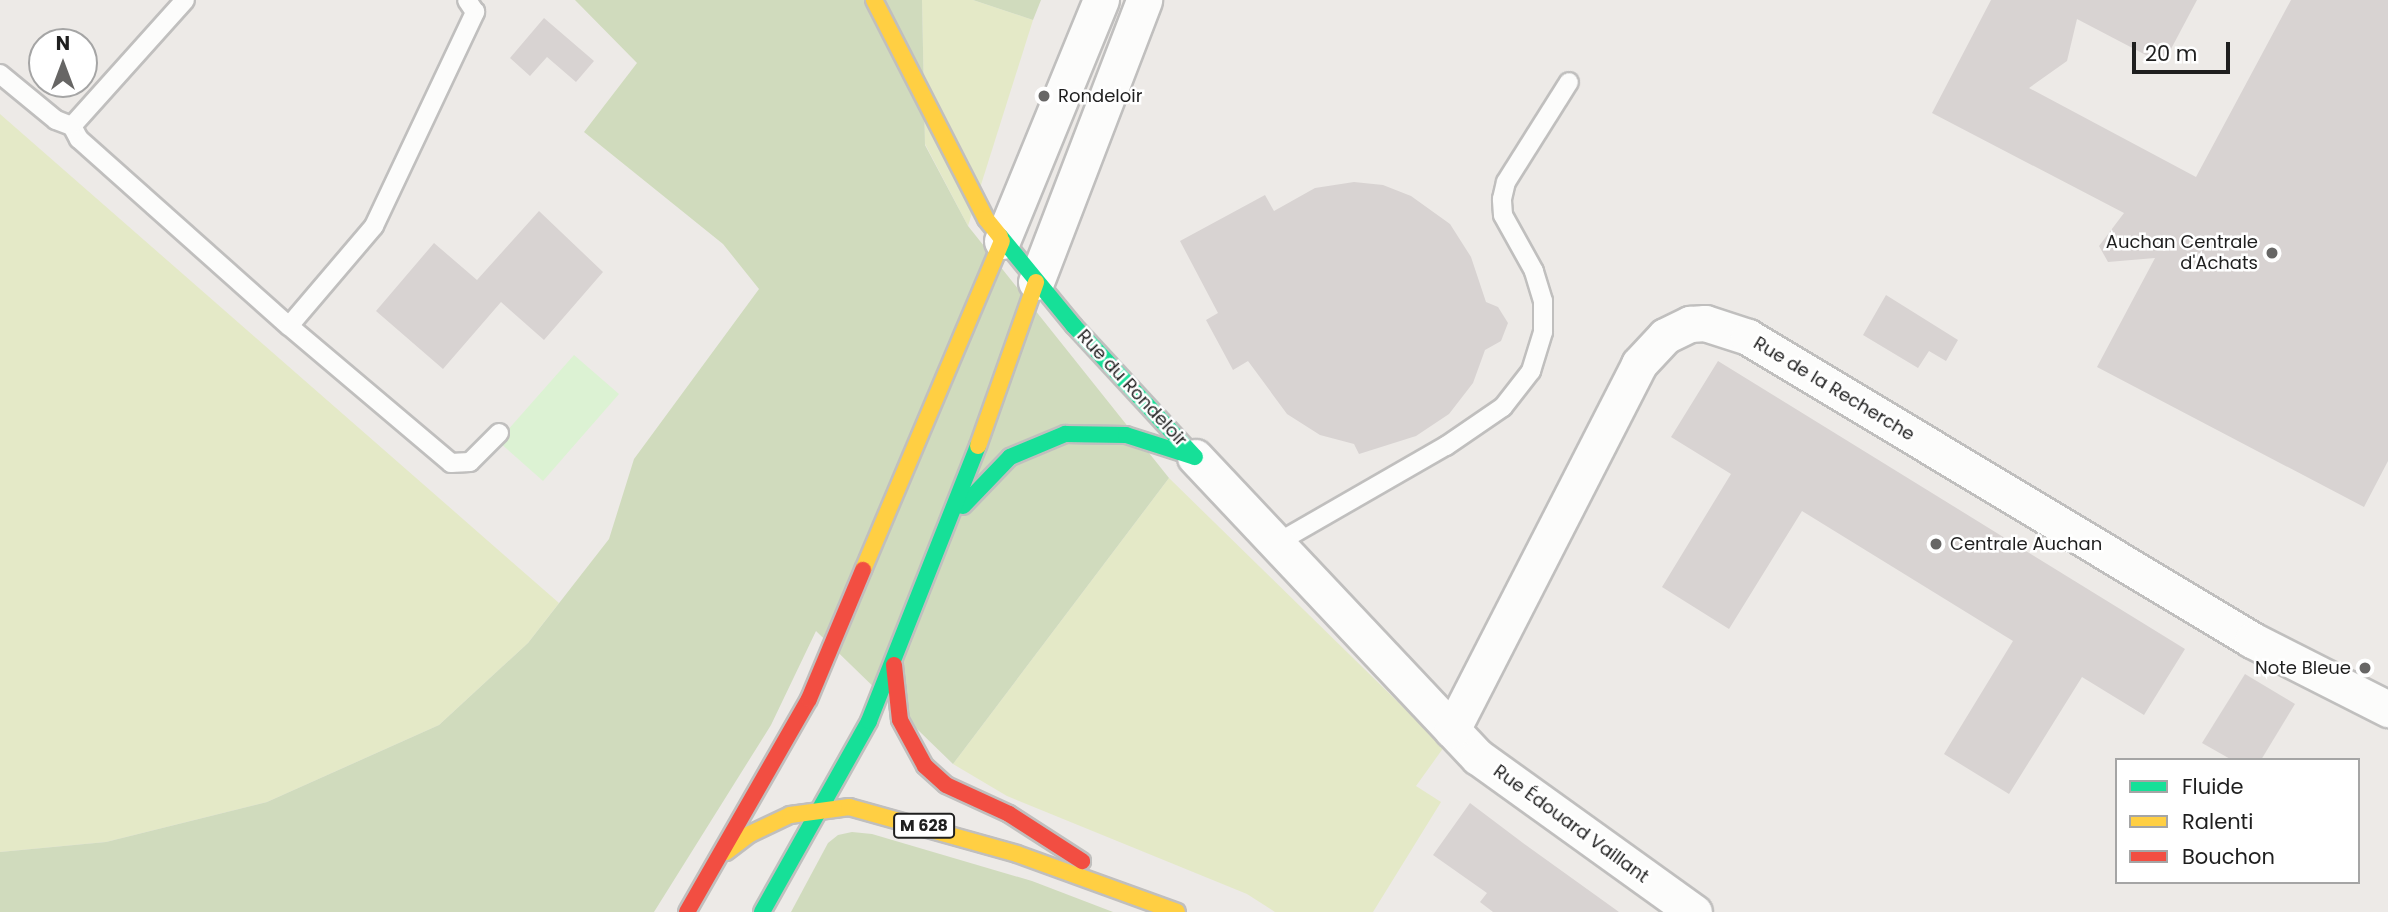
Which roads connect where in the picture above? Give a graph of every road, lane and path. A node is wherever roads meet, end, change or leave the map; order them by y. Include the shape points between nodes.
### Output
1 (185, 0) edge
2 (467, 0) edge
3 (874, 0) edge
4 (1101, 0) edge
5 (1144, 0) edge
6 (0, 74) edge
7 (1569, 82) dead end
8 (72, 126) junction
9 (1002, 241) junction
10 (1036, 282) junction
11 (289, 326) junction
12 (499, 433) dead end
13 (1195, 457) junction
14 (951, 521) junction
15 (1277, 543) junction
16 (894, 659) junction
17 (2388, 709) edge
18 (1452, 730) junction
19 (822, 807) junction
20 (722, 855) junction
21 (1130, 893) junction
22 (687, 912) edge
23 (762, 912) edge
24 (1177, 912) edge
25 (1694, 912) edge

1 - 8 lane
2 - 11 lane via 475,12 374,226
3 - 9 main road, Rue du Rondeloir via 969,193
4 - 9 street
5 - 10 street
6 - 8 lane via 56,120
7 - 15 lane via 1506,182 1502,199 1503,215 1534,271 1543,300 1543,332 1531,371 1503,407 1446,446
8 - 11 lane via 79,139
9 - 10 main road, Rue du Rondeloir
9 - 20 main road via 835,641
10 - 13 main road, Rue du Rondeloir
10 - 14 main road
11 - 12 lane via 451,463 470,461
13 - 14 main road via 1126,435 1065,434 1010,457
13 - 15 street, Rue du Rondeloir
14 - 16 main road
15 - 18 street, Rue du Rondeloir
16 - 19 main road via 853,754
16 - 21 main road via 900,720 925,766 946,785 1009,814
17 - 18 street, Rue de la Recherche via 2252,640 1740,333 1705,323 1690,324 1665,336 1639,364
18 - 25 street, Rue Édouard Vaillant via 1478,757
19 - 20 main road, M 628 via 790,815 750,834
19 - 21 main road, M 628 via 875,811
19 - 23 main road
20 - 22 main road, M 628
21 - 24 main road, M 628

